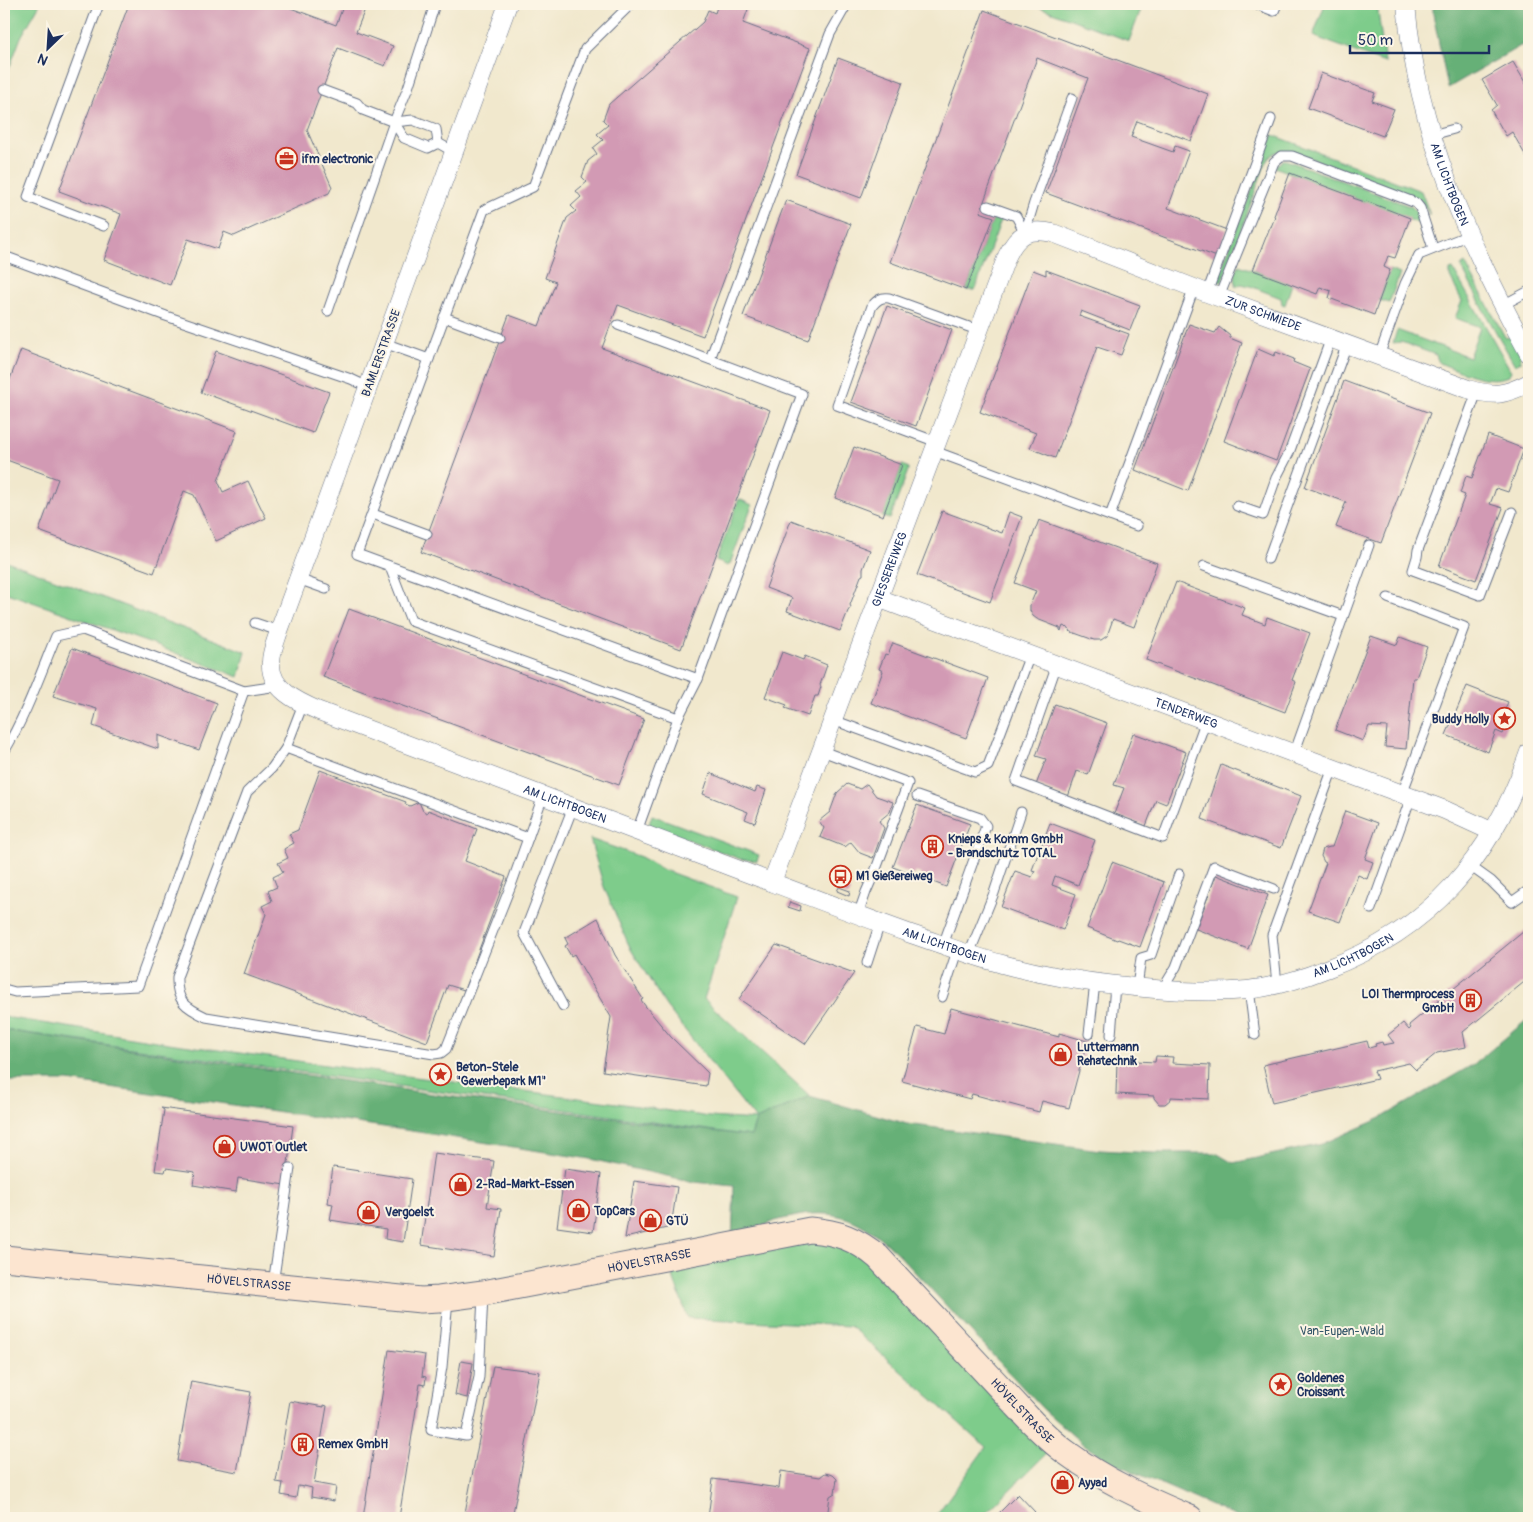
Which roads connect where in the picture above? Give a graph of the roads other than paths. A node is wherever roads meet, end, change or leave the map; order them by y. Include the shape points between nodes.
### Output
1 (99, 4) edge
2 (435, 4) edge
3 (508, 4) edge
4 (631, 4) edge
5 (847, 4) edge
6 (1256, 4) edge
7 (1277, 4) edge
8 (1406, 4) edge
9 (322, 90) dead end
10 (1072, 98) dead end
11 (1271, 119) dead end
12 (394, 122) junction
13 (1454, 129) dead end
14 (1432, 135) junction
15 (438, 143) junction
16 (454, 152) junction
17 (988, 206) dead end
18 (104, 226) dead end
19 (1025, 233) junction
20 (1469, 235) junction
21 (1434, 248) junction
22 (4, 256) edge
23 (1529, 291) edge
24 (1207, 292) junction
25 (1503, 305) junction
26 (328, 311) dead end
27 (444, 317) junction
28 (618, 325) dead end
29 (980, 331) junction
30 (500, 338) dead end
31 (1339, 341) junction
32 (384, 342) junction
33 (1529, 354) edge
34 (1378, 356) junction
35 (429, 359) junction
36 (710, 359) junction
37 (1529, 383) edge
38 (368, 387) junction
39 (1477, 392) junction
40 (935, 447) junction
41 (1237, 506) dead end
42 (1512, 512) dead end
43 (373, 514) junction
44 (1110, 516) junction
45 (1137, 526) dead end
46 (427, 534) dead end
47 (1369, 545) dead end
48 (1268, 559) dead end
49 (390, 566) junction
50 (1204, 566) dead end
51 (298, 579) junction
52 (326, 590) dead end
53 (878, 598) junction
54 (1388, 598) dead end
55 (1344, 616) junction
56 (256, 623) dead end
57 (279, 631) junction
58 (1030, 655) junction
59 (1057, 664) junction
60 (698, 679) junction
61 (244, 691) junction
62 (291, 696) junction
63 (678, 718) junction
64 (833, 720) junction
65 (1206, 720) junction
66 (286, 748) junction
67 (822, 750) junction
68 (4, 752) edge
69 (1529, 752) edge
70 (1294, 754) junction
71 (1333, 768) junction
72 (1407, 795) junction
73 (543, 796) junction
74 (916, 796) dead end
75 (573, 807) junction
76 (1021, 812) dead end
77 (637, 831) junction
78 (1493, 832) junction
79 (528, 838) junction
80 (1470, 866) junction
81 (1179, 874) dead end
82 (772, 882) junction
83 (1274, 889) dead end
84 (1529, 890) edge
85 (1371, 909) dead end
86 (858, 915) junction
87 (880, 923) junction
88 (956, 950) junction
89 (867, 963) dead end
90 (1096, 983) junction
91 (1277, 984) junction
92 (1115, 985) junction
93 (1137, 987) junction
94 (4, 989) edge
95 (1249, 989) junction
96 (1162, 990) junction
97 (942, 997) dead end
98 (563, 1006) dead end
99 (1089, 1034) dead end
100 (1111, 1035) dead end
101 (1255, 1035) dead end
102 (290, 1168) dead end
103 (4, 1258) edge
104 (273, 1285) junction
105 (483, 1293) junction
106 (449, 1298) junction
107 (1184, 1517) edge

1 - 18 lane via 28,197
2 - 12 lane
3 - 16 street, BAMLERSTRASSE
4 - 27 lane via 586,49 533,187 484,210
5 - 36 lane via 830,34
6 - 7 lane via 1274,11
8 - 14 street, AM LICHTBOGEN via 1424,108
9 - 12 lane
10 - 19 lane
11 - 24 lane
12 - 15 lane via 404,138 428,148
12 - 15 lane via 413,120 436,129
12 - 26 lane
13 - 14 lane
14 - 20 street, AM LICHTBOGEN
15 - 16 lane
16 - 32 street, BAMLERSTRASSE
17 - 19 lane via 1016,216
19 - 24 street, ZUR SCHMIEDE via 1053,233
19 - 29 street, GIESSEREIWEG via 1007,256
20 - 21 lane
20 - 25 street, AM LICHTBOGEN
21 - 24 lane via 1416,204 1292,156 1281,156 1274,162
21 - 34 lane via 1419,255
22 - 38 lane
23 - 25 lane
24 - 31 street, ZUR SCHMIEDE
24 - 44 lane
25 - 33 street, AM LICHTBOGEN
27 - 30 lane
27 - 35 lane
28 - 36 lane
29 - 40 street, GIESSEREIWEG
29 - 40 lane via 889,298 879,299 872,306 837,405
31 - 34 street, ZUR SCHMIEDE
31 - 41 lane via 1276,478 1263,515
31 - 48 lane
32 - 35 lane
32 - 38 street, BAMLERSTRASSE
34 - 39 street, ZUR SCHMIEDE
35 - 43 lane
36 - 60 lane via 802,394
37 - 39 street, ZUR SCHMIEDE via 1507,393
38 - 51 street, BAMLERSTRASSE
39 - 42 lane via 1413,570 1480,595
40 - 44 lane
40 - 53 street, GIESSEREIWEG
43 - 46 lane
43 - 49 lane via 358,554
44 - 45 lane
47 - 55 lane
49 - 60 lane
49 - 63 lane via 411,621
50 - 55 lane
51 - 52 lane
51 - 57 street, BAMLERSTRASSE
53 - 58 street, TENDERWEG
53 - 64 street, GIESSEREIWEG
54 - 72 lane via 1464,627
55 - 70 lane
56 - 57 lane
57 - 62 street, BAMLERSTRASSE via 271,660 273,677
58 - 59 street, TENDERWEG
58 - 64 lane via 988,766 975,772
59 - 65 street, TENDERWEG
59 - 65 lane via 1016,781 1163,838
60 - 63 lane
61 - 62 lane
61 - 68 lane via 83,630 56,636 17,730
61 - 94 lane via 138,986 15,992
62 - 66 lane
62 - 73 street, AM LICHTBOGEN
63 - 77 lane
64 - 67 street, GIESSEREIWEG
65 - 70 street, TENDERWEG
66 - 79 lane
66 - 79 lane via 272,768 247,792 177,977 177,988 185,1005 206,1017 441,1054 446,1049
67 - 82 street, GIESSEREIWEG
67 - 86 lane via 908,783
69 - 78 street, AM LICHTBOGEN
70 - 71 street, TENDERWEG
71 - 72 street, TENDERWEG
71 - 91 lane via 1272,935
72 - 78 street, TENDERWEG
72 - 85 lane
73 - 75 street, AM LICHTBOGEN
73 - 79 lane
74 - 88 lane via 980,818 986,826
75 - 77 street, AM LICHTBOGEN
75 - 98 lane via 524,933
76 - 88 lane via 994,892
77 - 82 street, AM LICHTBOGEN
78 - 80 street, AM LICHTBOGEN
80 - 84 lane via 1512,902
80 - 91 street, AM LICHTBOGEN via 1431,907 1381,945 1299,980
81 - 93 lane via 1151,955 1141,958
82 - 86 street, AM LICHTBOGEN
83 - 96 lane via 1214,866 1176,967
86 - 87 street, AM LICHTBOGEN
87 - 88 street, AM LICHTBOGEN
87 - 89 lane
88 - 90 street, AM LICHTBOGEN via 1052,976
88 - 97 lane
90 - 92 street, AM LICHTBOGEN
90 - 99 lane
91 - 95 street, AM LICHTBOGEN
92 - 93 street, AM LICHTBOGEN
92 - 100 lane
93 - 96 street, AM LICHTBOGEN
95 - 96 street, AM LICHTBOGEN
95 - 101 lane
102 - 104 lane
103 - 104 main road, HÖVELSTRASSE
104 - 106 main road, HÖVELSTRASSE via 421,1300
105 - 106 main road, HÖVELSTRASSE
105 - 106 lane via 479,1377 466,1436 431,1430
105 - 107 main road, HÖVELSTRASSE via 810,1230 855,1240 878,1257 1054,1443 1097,1474

